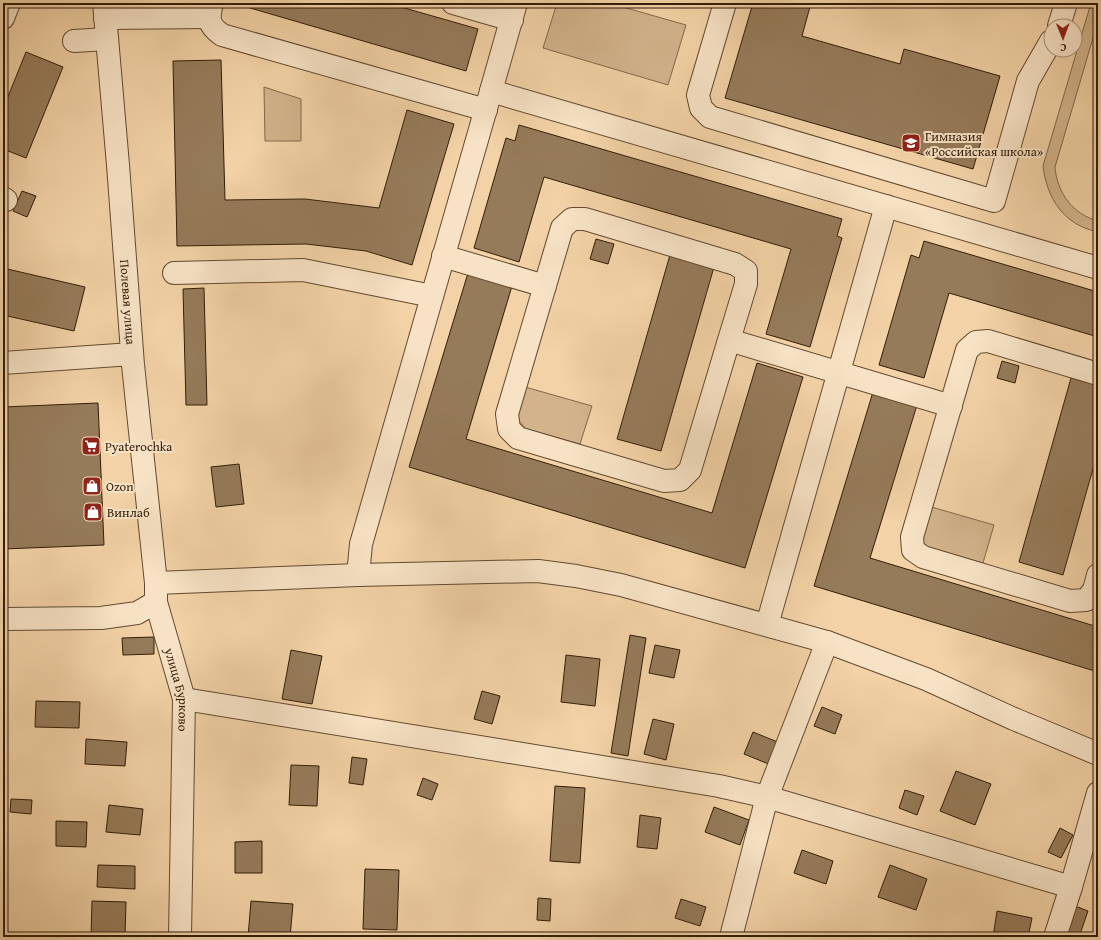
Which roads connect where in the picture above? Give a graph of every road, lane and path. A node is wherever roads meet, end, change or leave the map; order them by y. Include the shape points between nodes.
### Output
1 (9, 3) edge
2 (453, 3) edge
3 (725, 3) edge
4 (1066, 3) edge
5 (104, 10) edge
6 (210, 10) edge
7 (514, 12) edge
8 (3, 18) edge
9 (1061, 18) edge
10 (107, 39) junction
11 (74, 41) dead end
12 (1043, 55) edge
13 (488, 100) junction
14 (994, 201) junction
15 (886, 206) junction
16 (984, 235) junction
17 (444, 256) junction
18 (1098, 268) edge
19 (174, 274) dead end
20 (545, 286) junction
21 (432, 296) junction
22 (729, 340) junction
23 (132, 354) junction
24 (3, 363) edge
25 (839, 372) junction
26 (1098, 374) edge
27 (951, 406) junction
28 (358, 575) junction
29 (1098, 575) edge
30 (156, 592) junction
31 (3, 619) edge
32 (766, 625) junction
33 (827, 642) junction
34 (184, 699) junction
35 (1098, 754) edge
36 (1098, 793) edge
37 (767, 797) junction
38 (1071, 887) junction
39 (180, 937) edge
40 (731, 937) edge
41 (1055, 937) edge

1 - 8 street
2 - 7 street
3 - 14 street via 698,95 701,108 710,117
4 - 9 street
5 - 6 street
5 - 10 street, Полевая улица
6 - 13 street via 213,28 222,35
7 - 13 street
10 - 11 street
10 - 23 street, Полевая улица
12 - 14 street via 1028,81
13 - 15 street
13 - 17 street
14 - 16 street
15 - 16 street
15 - 25 street
16 - 18 street
17 - 20 street
17 - 21 street
19 - 21 street via 303,270
20 - 22 street via 562,228 572,219 593,221 735,264 746,271 746,284
20 - 22 street via 507,414 509,429 518,438 664,481 680,480 690,470
21 - 28 street via 361,544
22 - 25 street
23 - 24 street
23 - 30 street, Полевая улица
25 - 27 street
25 - 32 street
26 - 27 street via 988,341 976,342 968,350
27 - 29 street via 912,537 913,550 923,557 1070,601 1086,600 1094,590
28 - 30 street
28 - 32 street via 538,572 576,576 621,585
30 - 31 street via 137,613 101,618
30 - 34 street, улица Бурково
32 - 33 street
33 - 35 street via 926,679
33 - 37 street
34 - 37 street via 718,786
34 - 39 street, улица Бурково
36 - 38 street
37 - 38 street
37 - 40 street
38 - 41 street

